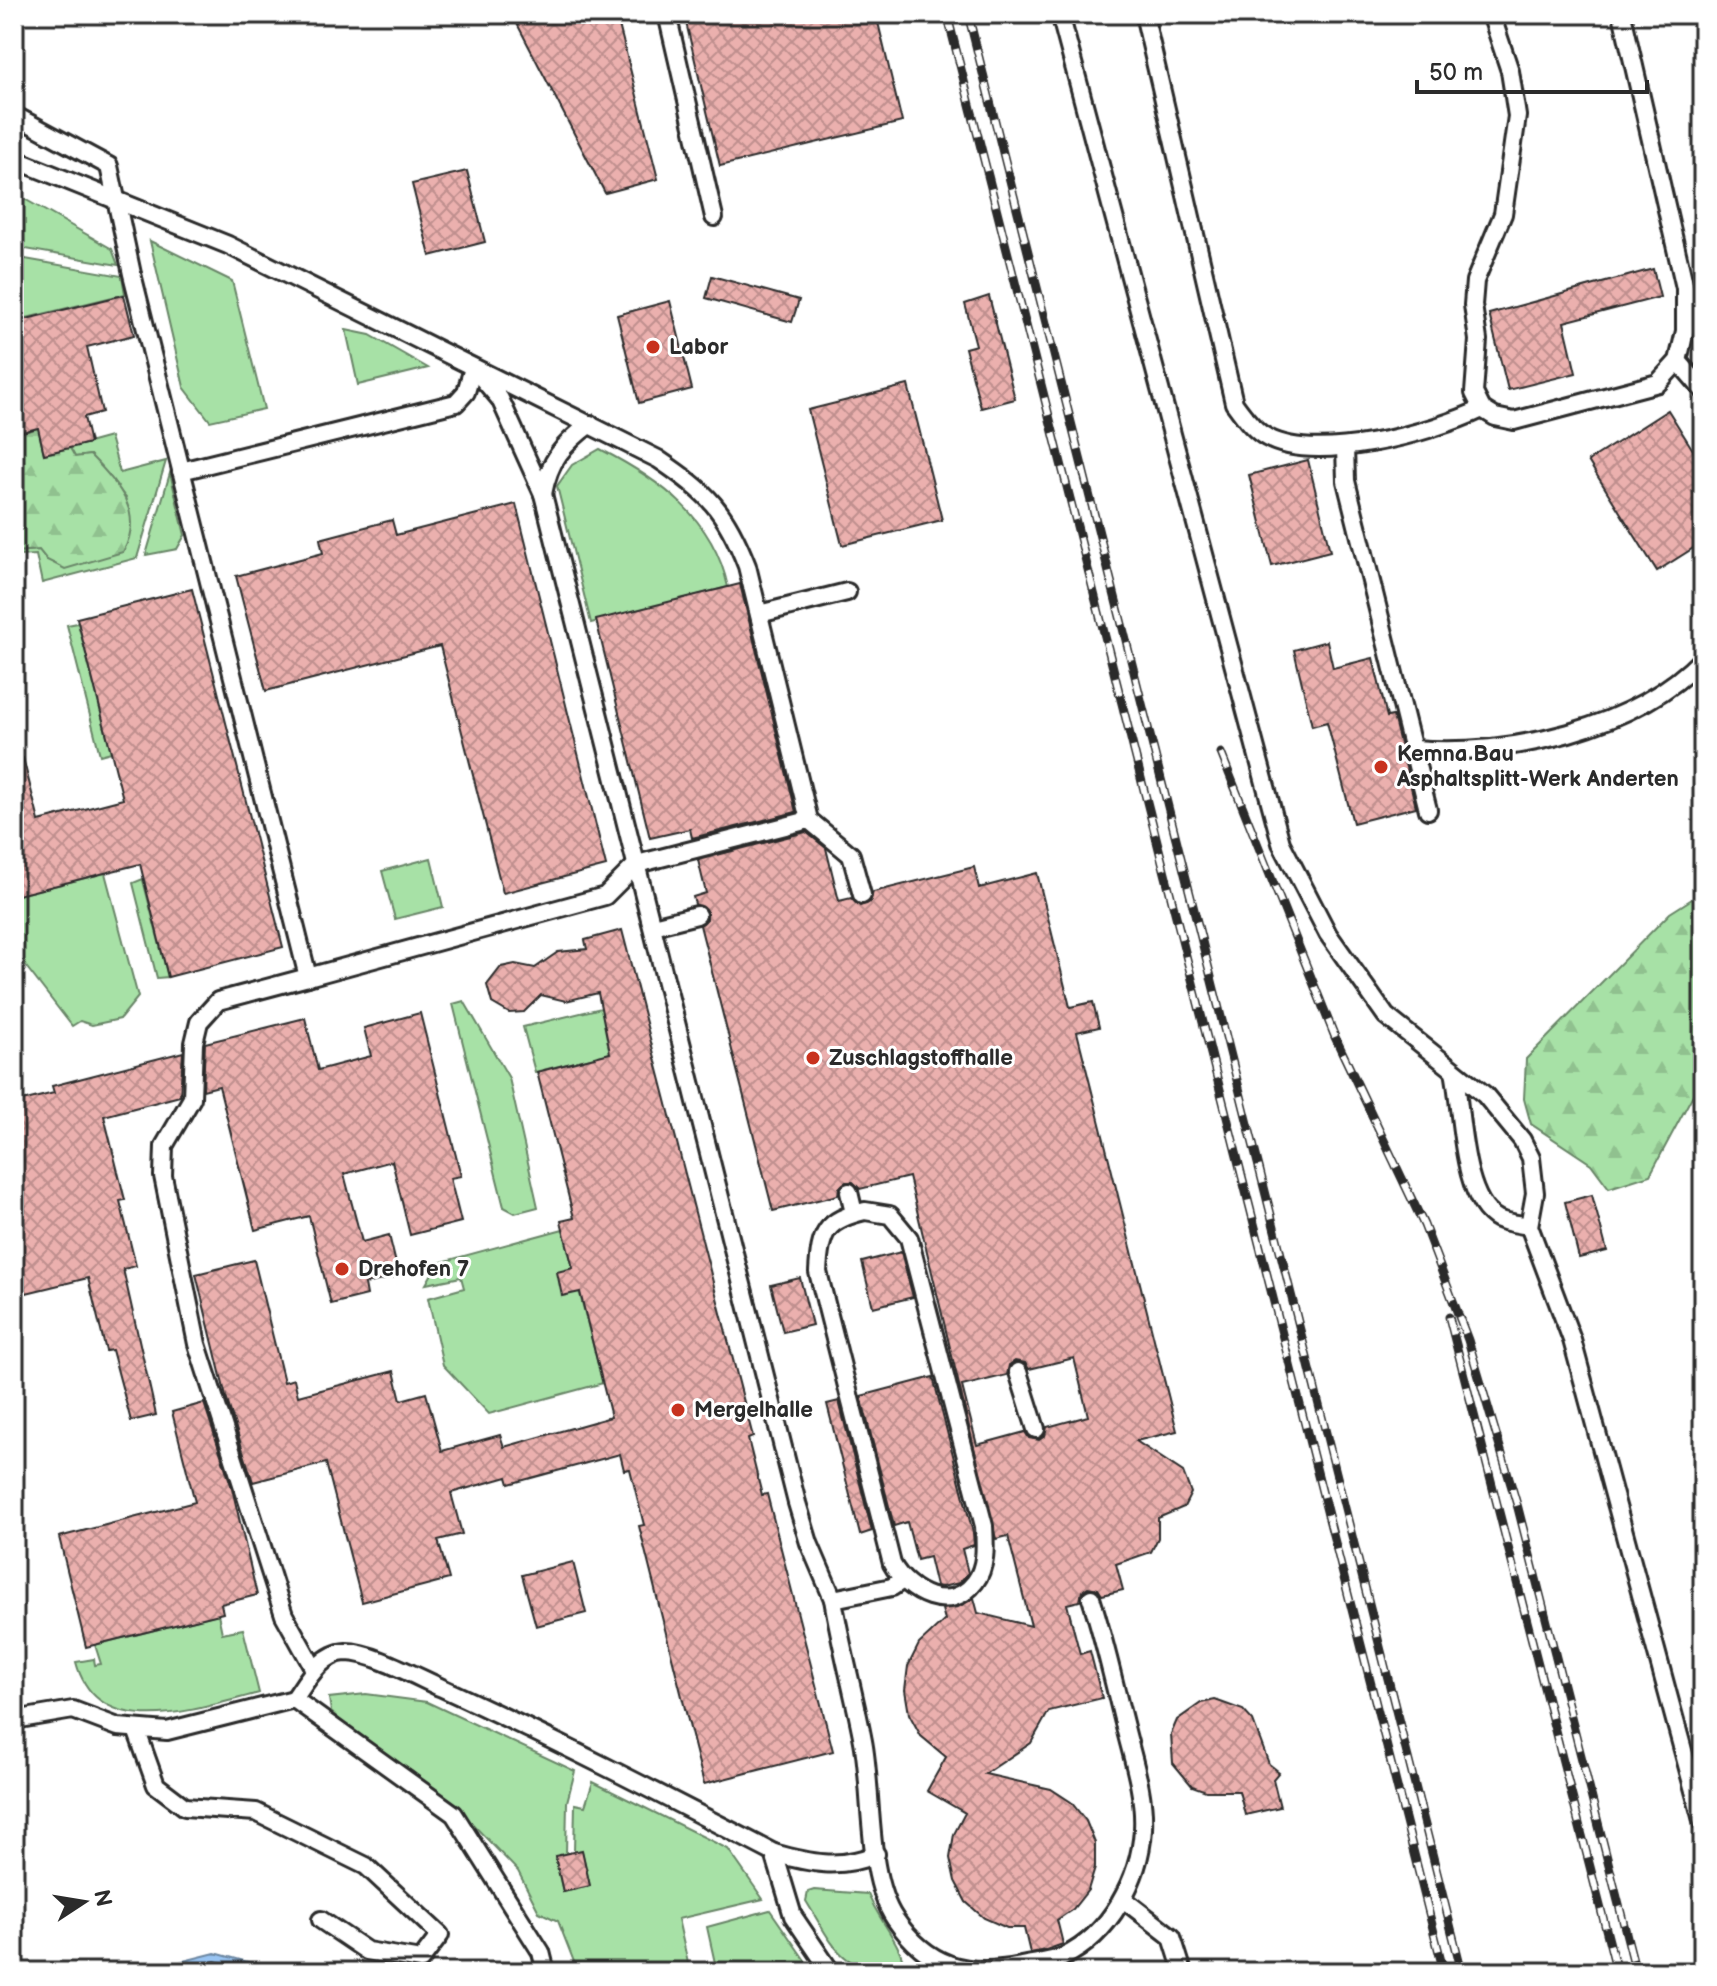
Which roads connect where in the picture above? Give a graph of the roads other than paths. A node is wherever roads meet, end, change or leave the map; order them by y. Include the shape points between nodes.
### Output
1 (667, 14) edge
2 (1060, 14) edge
3 (1144, 14) edge
4 (1491, 14) edge
5 (1622, 14) edge
6 (14, 115) edge
7 (14, 159) edge
8 (114, 199) junction
9 (714, 217) dead end
10 (1678, 361) junction
11 (473, 368) junction
12 (1703, 390) edge
13 (1482, 409) junction
14 (590, 424) junction
15 (1345, 447) junction
16 (181, 471) junction
17 (543, 494) junction
18 (847, 592) dead end
19 (759, 614) junction
20 (1703, 658) edge
21 (1414, 749) junction
22 (1428, 810) dead end
23 (809, 820) junction
24 (637, 864) junction
25 (862, 895) dead end
26 (697, 915) dead end
27 (653, 926) junction
28 (308, 977) junction
29 (1454, 1071) junction
30 (849, 1192) dead end
31 (854, 1213) junction
32 (1529, 1226) junction
33 (1018, 1372) dead end
34 (1036, 1429) dead end
35 (901, 1581) junction
36 (1091, 1598) dead end
37 (833, 1599) junction
38 (314, 1669) junction
39 (294, 1699) junction
40 (14, 1720) edge
41 (136, 1729) junction
42 (1703, 1824) edge
43 (774, 1853) junction
44 (876, 1854) junction
45 (1123, 1899) junction
46 (321, 1920) dead end
47 (940, 1968) edge
48 (546, 1972) edge
49 (831, 1972) edge
50 (1183, 1972) edge

1 - 9 lane
2 - 29 lane via 1281,843 1328,934 1386,1016
3 - 15 lane via 1234,403 1263,435 1282,443
4 - 13 lane via 1510,71 1517,116 1503,214 1475,281 1474,393
5 - 10 lane via 1685,288 1685,331
6 - 8 lane via 109,166
7 - 8 lane
8 - 11 lane via 228,245
8 - 16 lane
10 - 12 lane
10 - 13 lane via 1658,383 1514,421
11 - 14 lane
11 - 16 lane via 466,392 456,403
11 - 17 lane via 500,399
13 - 15 lane via 1455,422
14 - 17 lane via 557,453
14 - 19 lane via 702,488 731,526
15 - 21 lane via 1346,481
16 - 28 lane
17 - 24 lane
18 - 19 lane
19 - 23 lane
20 - 21 lane via 1626,713 1490,751
21 - 22 lane
23 - 24 lane
23 - 25 lane via 851,855
24 - 27 lane
24 - 28 lane via 605,896
26 - 27 lane
27 - 37 lane via 797,1503
28 - 38 lane via 218,1001 199,1022 192,1098 164,1146 163,1176 197,1344 284,1615
29 - 32 lane via 1485,1095 1531,1158 1535,1193
29 - 32 lane via 1469,1181 1478,1200 1496,1218
30 - 31 lane
31 - 35 lane via 825,1232 818,1272 884,1540
31 - 35 lane via 890,1215 909,1238 984,1526 982,1565 965,1592 929,1597
32 - 42 lane via 1572,1340
33 - 34 lane
35 - 37 lane
36 - 45 lane via 1139,1783 1143,1827 1138,1864
37 - 44 lane via 863,1740
38 - 39 lane
38 - 43 lane via 347,1652 411,1674
39 - 41 lane via 167,1731
39 - 48 lane via 454,1814 541,1952
40 - 41 lane via 73,1710
41 - 46 lane via 156,1785 185,1807 256,1812 366,1866 440,1935 421,1960 367,1951
43 - 44 lane via 843,1865
43 - 49 lane via 793,1916
44 - 47 lane via 883,1895 895,1919
45 - 47 lane via 1107,1921 1062,1957 1001,1970
45 - 50 lane via 1172,1937

